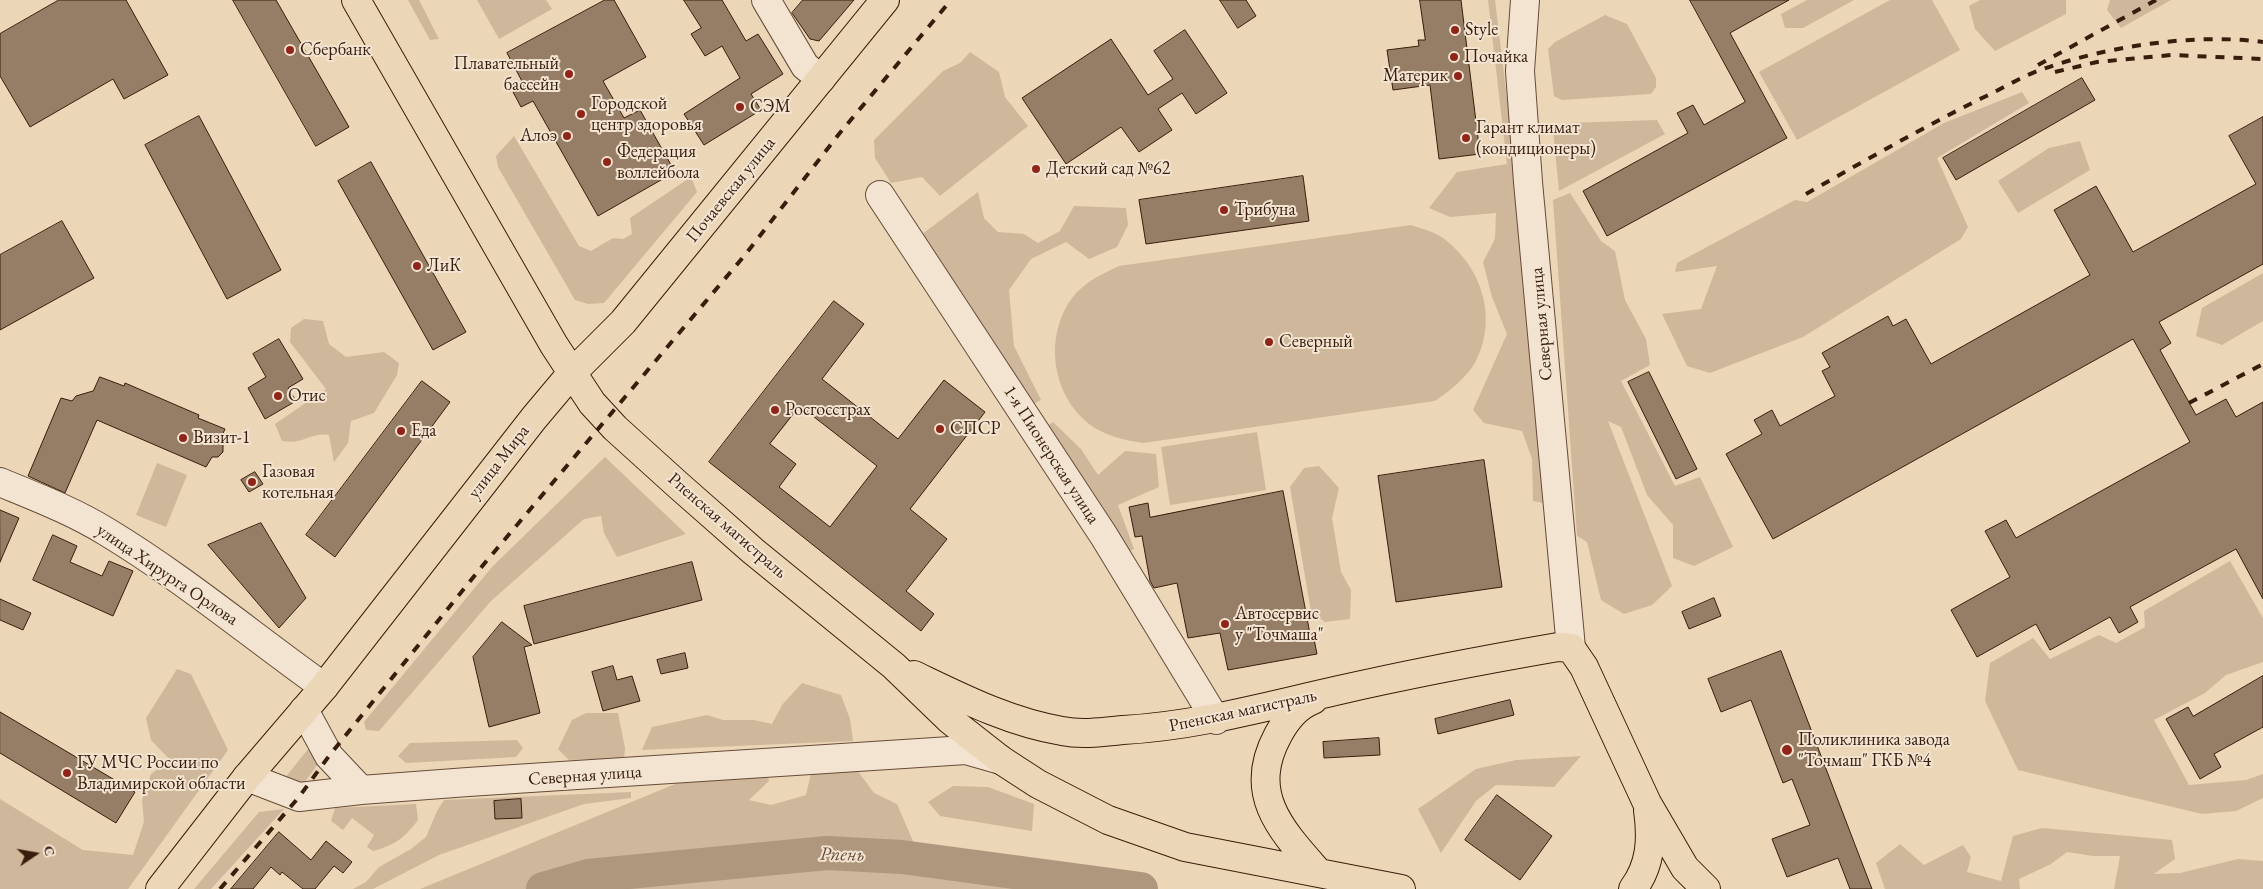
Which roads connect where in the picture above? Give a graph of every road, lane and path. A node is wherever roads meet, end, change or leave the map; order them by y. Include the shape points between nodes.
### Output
1 (356, 0) edge
2 (766, 0) edge
3 (884, 0) edge
4 (1525, 0) edge
5 (821, 79) junction
6 (880, 195) dead end
7 (571, 374) junction
8 (0, 482) edge
9 (1571, 648) junction
10 (894, 666) junction
11 (324, 686) junction
12 (1335, 691) junction
13 (304, 710) junction
14 (950, 720) junction
15 (1216, 720) junction
16 (926, 752) junction
17 (1001, 760) junction
18 (247, 777) junction
19 (361, 790) junction
20 (1648, 803) junction
21 (1319, 874) junction
22 (160, 889) edge
23 (1401, 889) edge
24 (1633, 889) edge
25 (1706, 889) edge

1 - 7 main road
2 - 5 street via 805,66
3 - 5 main road, Почаевская улица
4 - 9 street, Северная улица via 1520,71
5 - 7 main road, Почаевская улица via 623,322
6 - 15 street, 1-я Пионерская улица via 1104,536
7 - 10 main road, Рпенская магистраль via 615,428 678,485
7 - 11 main road, улица Мира
8 - 11 street, улица Хирурга Орлова via 53,503 106,531 208,600
9 - 12 main road, Рпенская магистраль via 1558,647 1434,668
9 - 20 main road via 1584,668
10 - 14 main road, Рпенская магистраль
10 - 15 main road, Рпенская магистраль via 982,707 1064,732 1162,728
11 - 13 main road, улица Мира
12 - 15 main road, Рпенская магистраль
12 - 21 main road, Рпенская магистраль via 1305,703 1286,721 1266,762 1265,786 1271,810 1289,839
13 - 18 main road, улица Мира
13 - 19 street via 329,756
14 - 16 street
14 - 17 main road, Рпенская магистраль
16 - 17 street, Северная улица via 966,750
16 - 19 street, Северная улица
17 - 21 main road, Рпенская магистраль via 1064,799 1108,820 1185,847
18 - 19 street, Северная улица via 299,797
18 - 22 main road, улица Мира
20 - 24 main road via 1650,856
20 - 25 main road via 1685,868
21 - 23 main road, Рпенская магистраль

